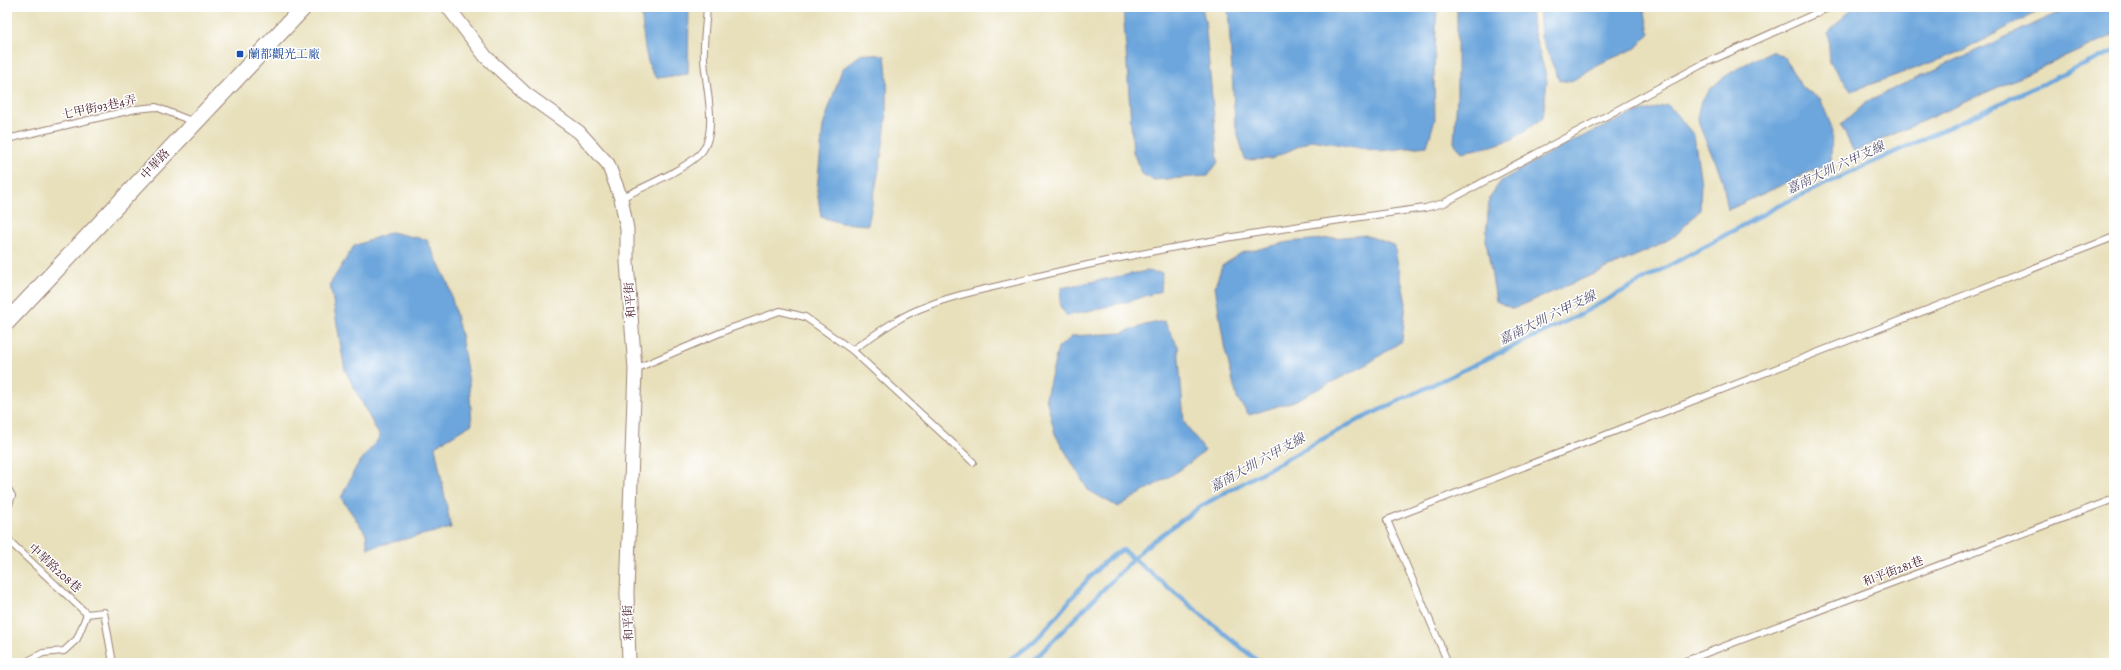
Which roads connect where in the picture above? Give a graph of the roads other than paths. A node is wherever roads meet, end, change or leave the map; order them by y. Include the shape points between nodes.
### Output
1 (304, 7) edge
2 (448, 7) edge
3 (707, 7) edge
4 (1830, 7) edge
5 (194, 122) junction
6 (7, 139) edge
7 (621, 198) junction
8 (2114, 237) edge
9 (7, 322) edge
10 (852, 350) junction
11 (635, 368) junction
12 (973, 462) dead end
13 (7, 487) edge
14 (2114, 499) edge
15 (7, 510) edge
16 (7, 539) edge
17 (87, 614) junction
18 (24, 663) edge
19 (113, 663) edge
20 (630, 663) edge
21 (1448, 663) edge
22 (1680, 663) edge

1 - 5 street, 中華路
2 - 7 street, 和平街 via 486,57 526,94 584,138 608,164
3 - 7 lane via 704,58 710,109 708,140 703,150 687,163
4 - 10 lane via 1701,65 1444,203 1092,263 954,297 923,307 897,320
5 - 6 lane, 七甲街93巷4弄 via 156,107 136,109
5 - 9 street, 中華路
7 - 11 street, 和平街 via 627,229
8 - 21 lane via 1387,520
10 - 11 lane via 805,317 780,311
10 - 12 lane
11 - 20 street, 和平街 via 627,593
13 - 15 lane via 12,496
14 - 22 lane, 和平街281巷
16 - 17 lane, 中華路208巷
17 - 18 lane via 78,639 64,651 43,653
17 - 19 lane via 104,612

